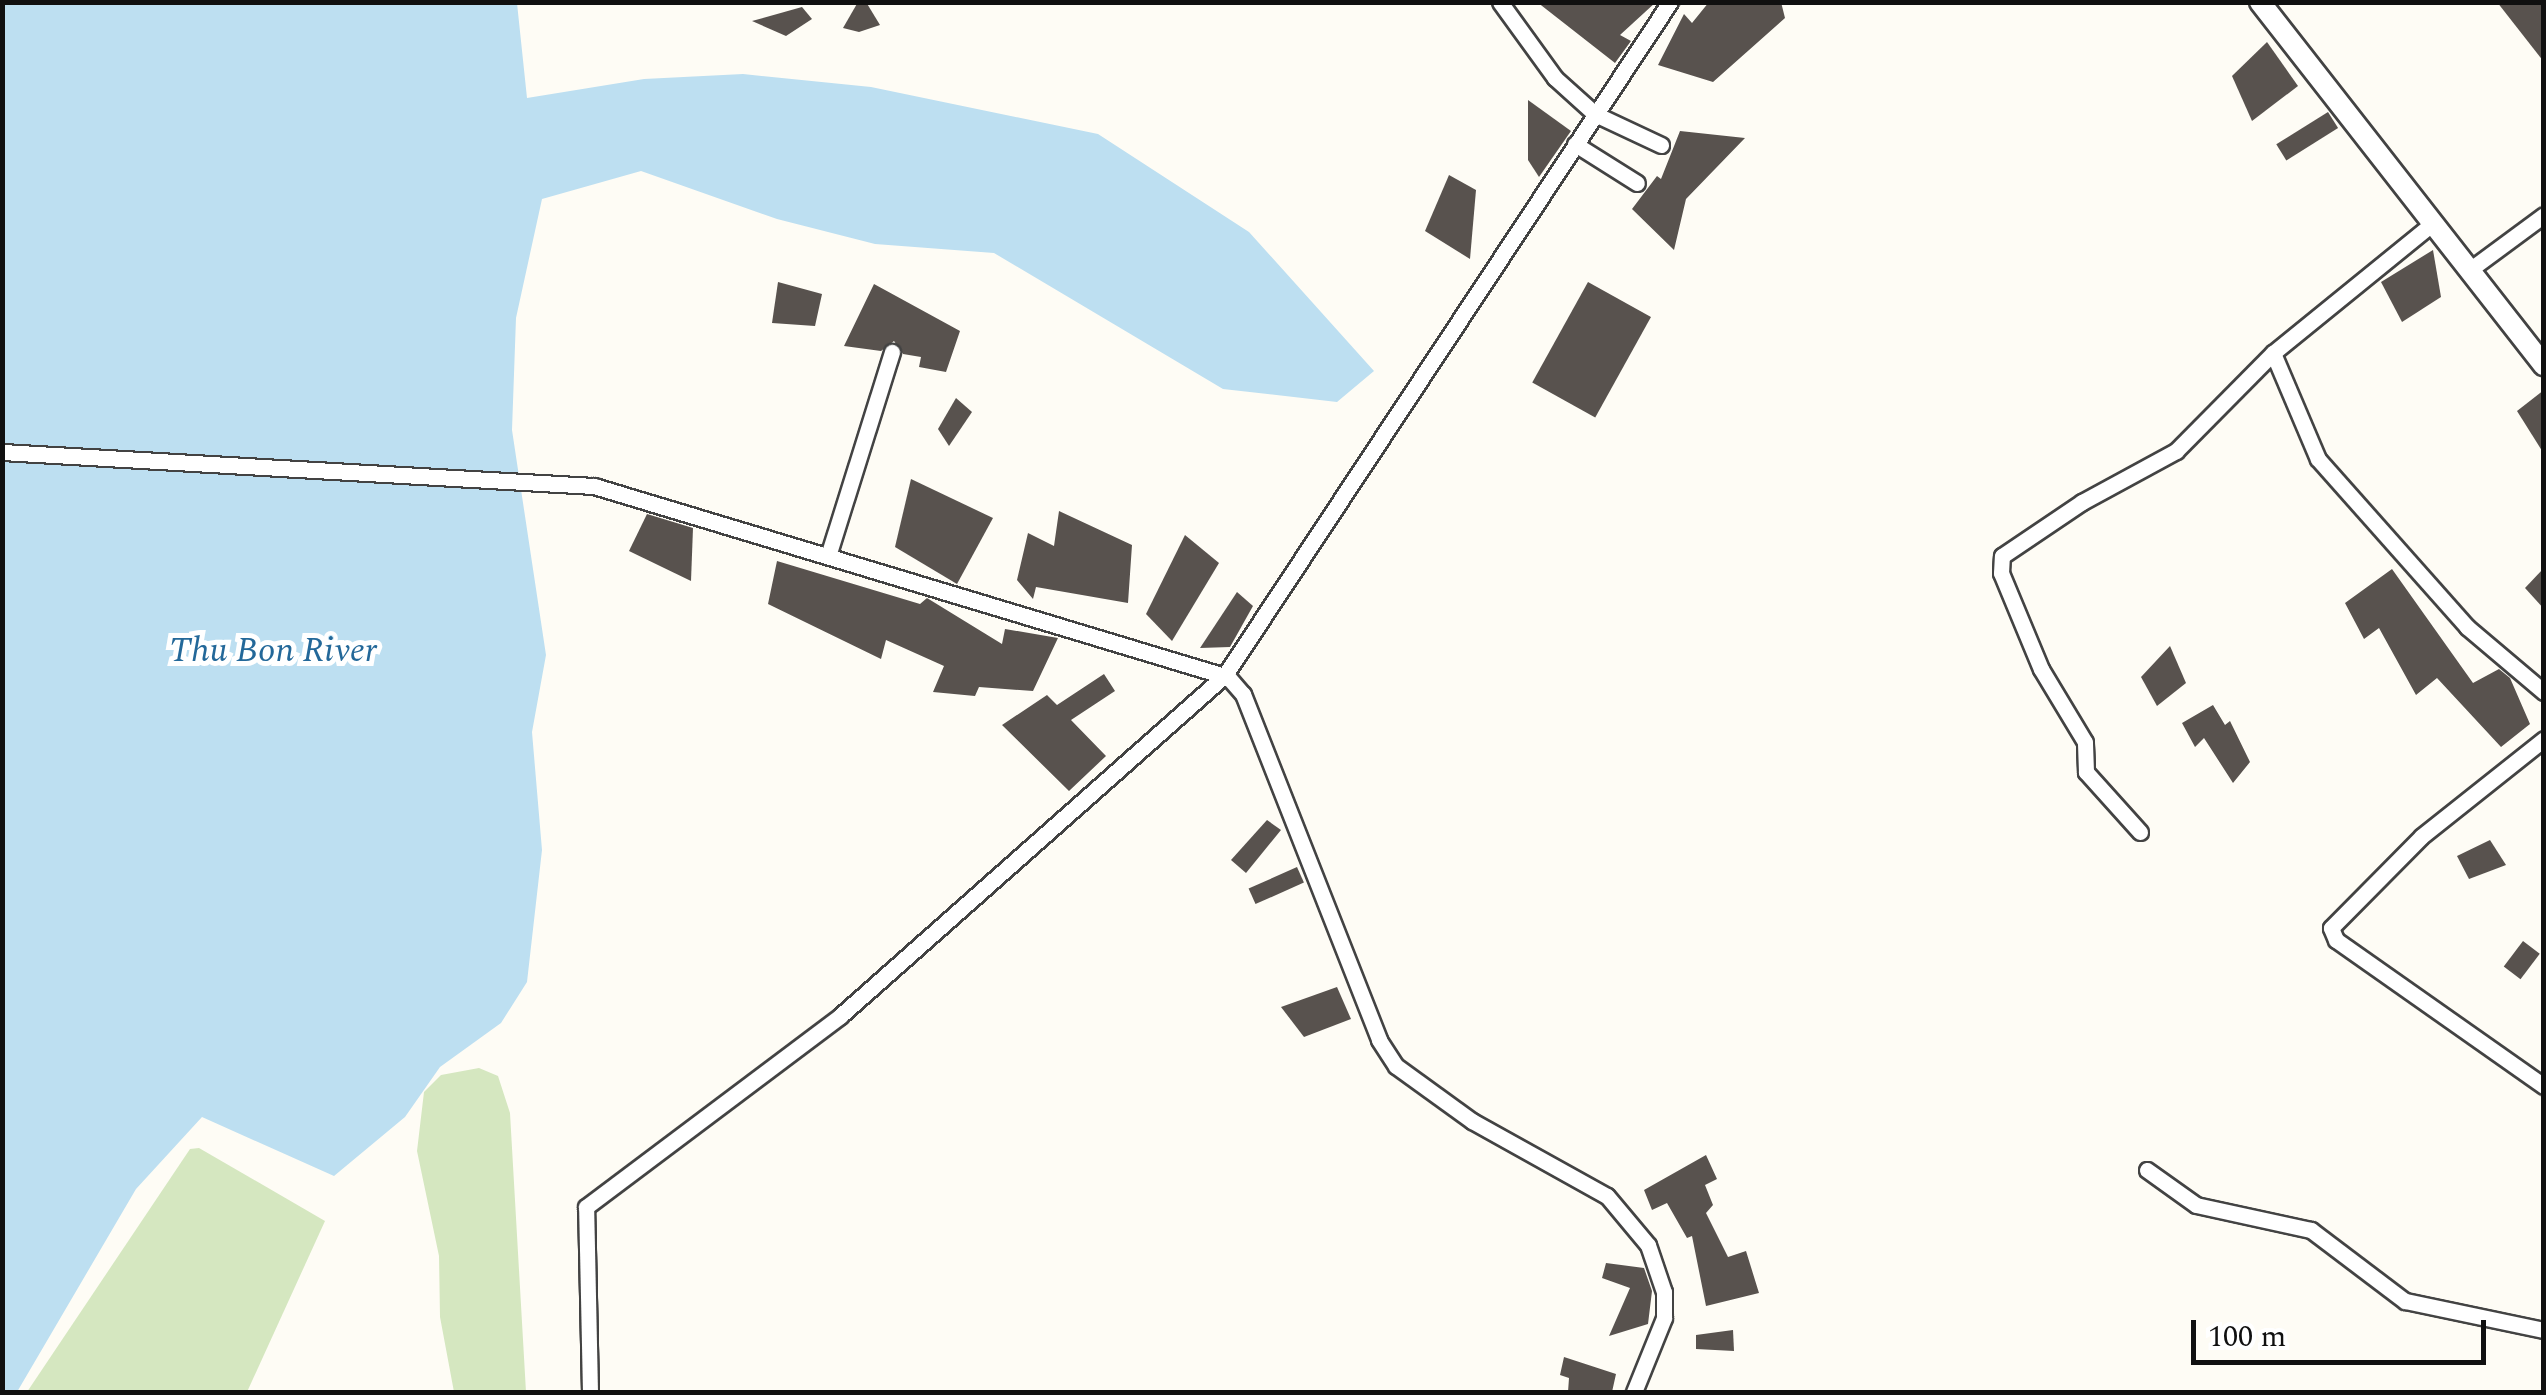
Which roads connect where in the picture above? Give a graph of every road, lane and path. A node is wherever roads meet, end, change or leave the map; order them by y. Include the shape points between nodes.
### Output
1 (1500, 2) edge
2 (1670, 2) edge
3 (2260, 2) edge
4 (1595, 114) junction
5 (1575, 144) junction
6 (1660, 145) dead end
7 (1637, 183) dead end
8 (2544, 215) edge
9 (2432, 224) junction
10 (2468, 271) junction
11 (892, 352) dead end
12 (2274, 353) junction
13 (2544, 365) edge
14 (2, 452) edge
15 (828, 556) junction
16 (1224, 675) junction
17 (2544, 692) edge
18 (2544, 739) edge
19 (2140, 832) dead end
20 (2544, 1086) edge
21 (2148, 1170) dead end
22 (2544, 1330) edge
23 (590, 1392) edge
24 (1634, 1392) edge

1 - 4 street via 1555,78
2 - 4 street
3 - 9 street
4 - 5 street
4 - 6 street
5 - 7 street
5 - 16 street
8 - 10 street
9 - 10 street
9 - 12 street
10 - 13 street
11 - 15 street
12 - 17 street via 2318,458 2467,627
12 - 19 street via 2176,452 2082,502 2010,547 2000,562 2041,669 2082,732 2086,772
14 - 15 street via 594,486
15 - 16 street
16 - 23 street via 840,1016 586,1207
16 - 24 street via 1243,694 1396,1066 1472,1121 1607,1196 1648,1244 1664,1292 1664,1318
18 - 20 street via 2421,837 2331,928 2336,940
21 - 22 street via 2196,1205 2311,1230 2405,1301

